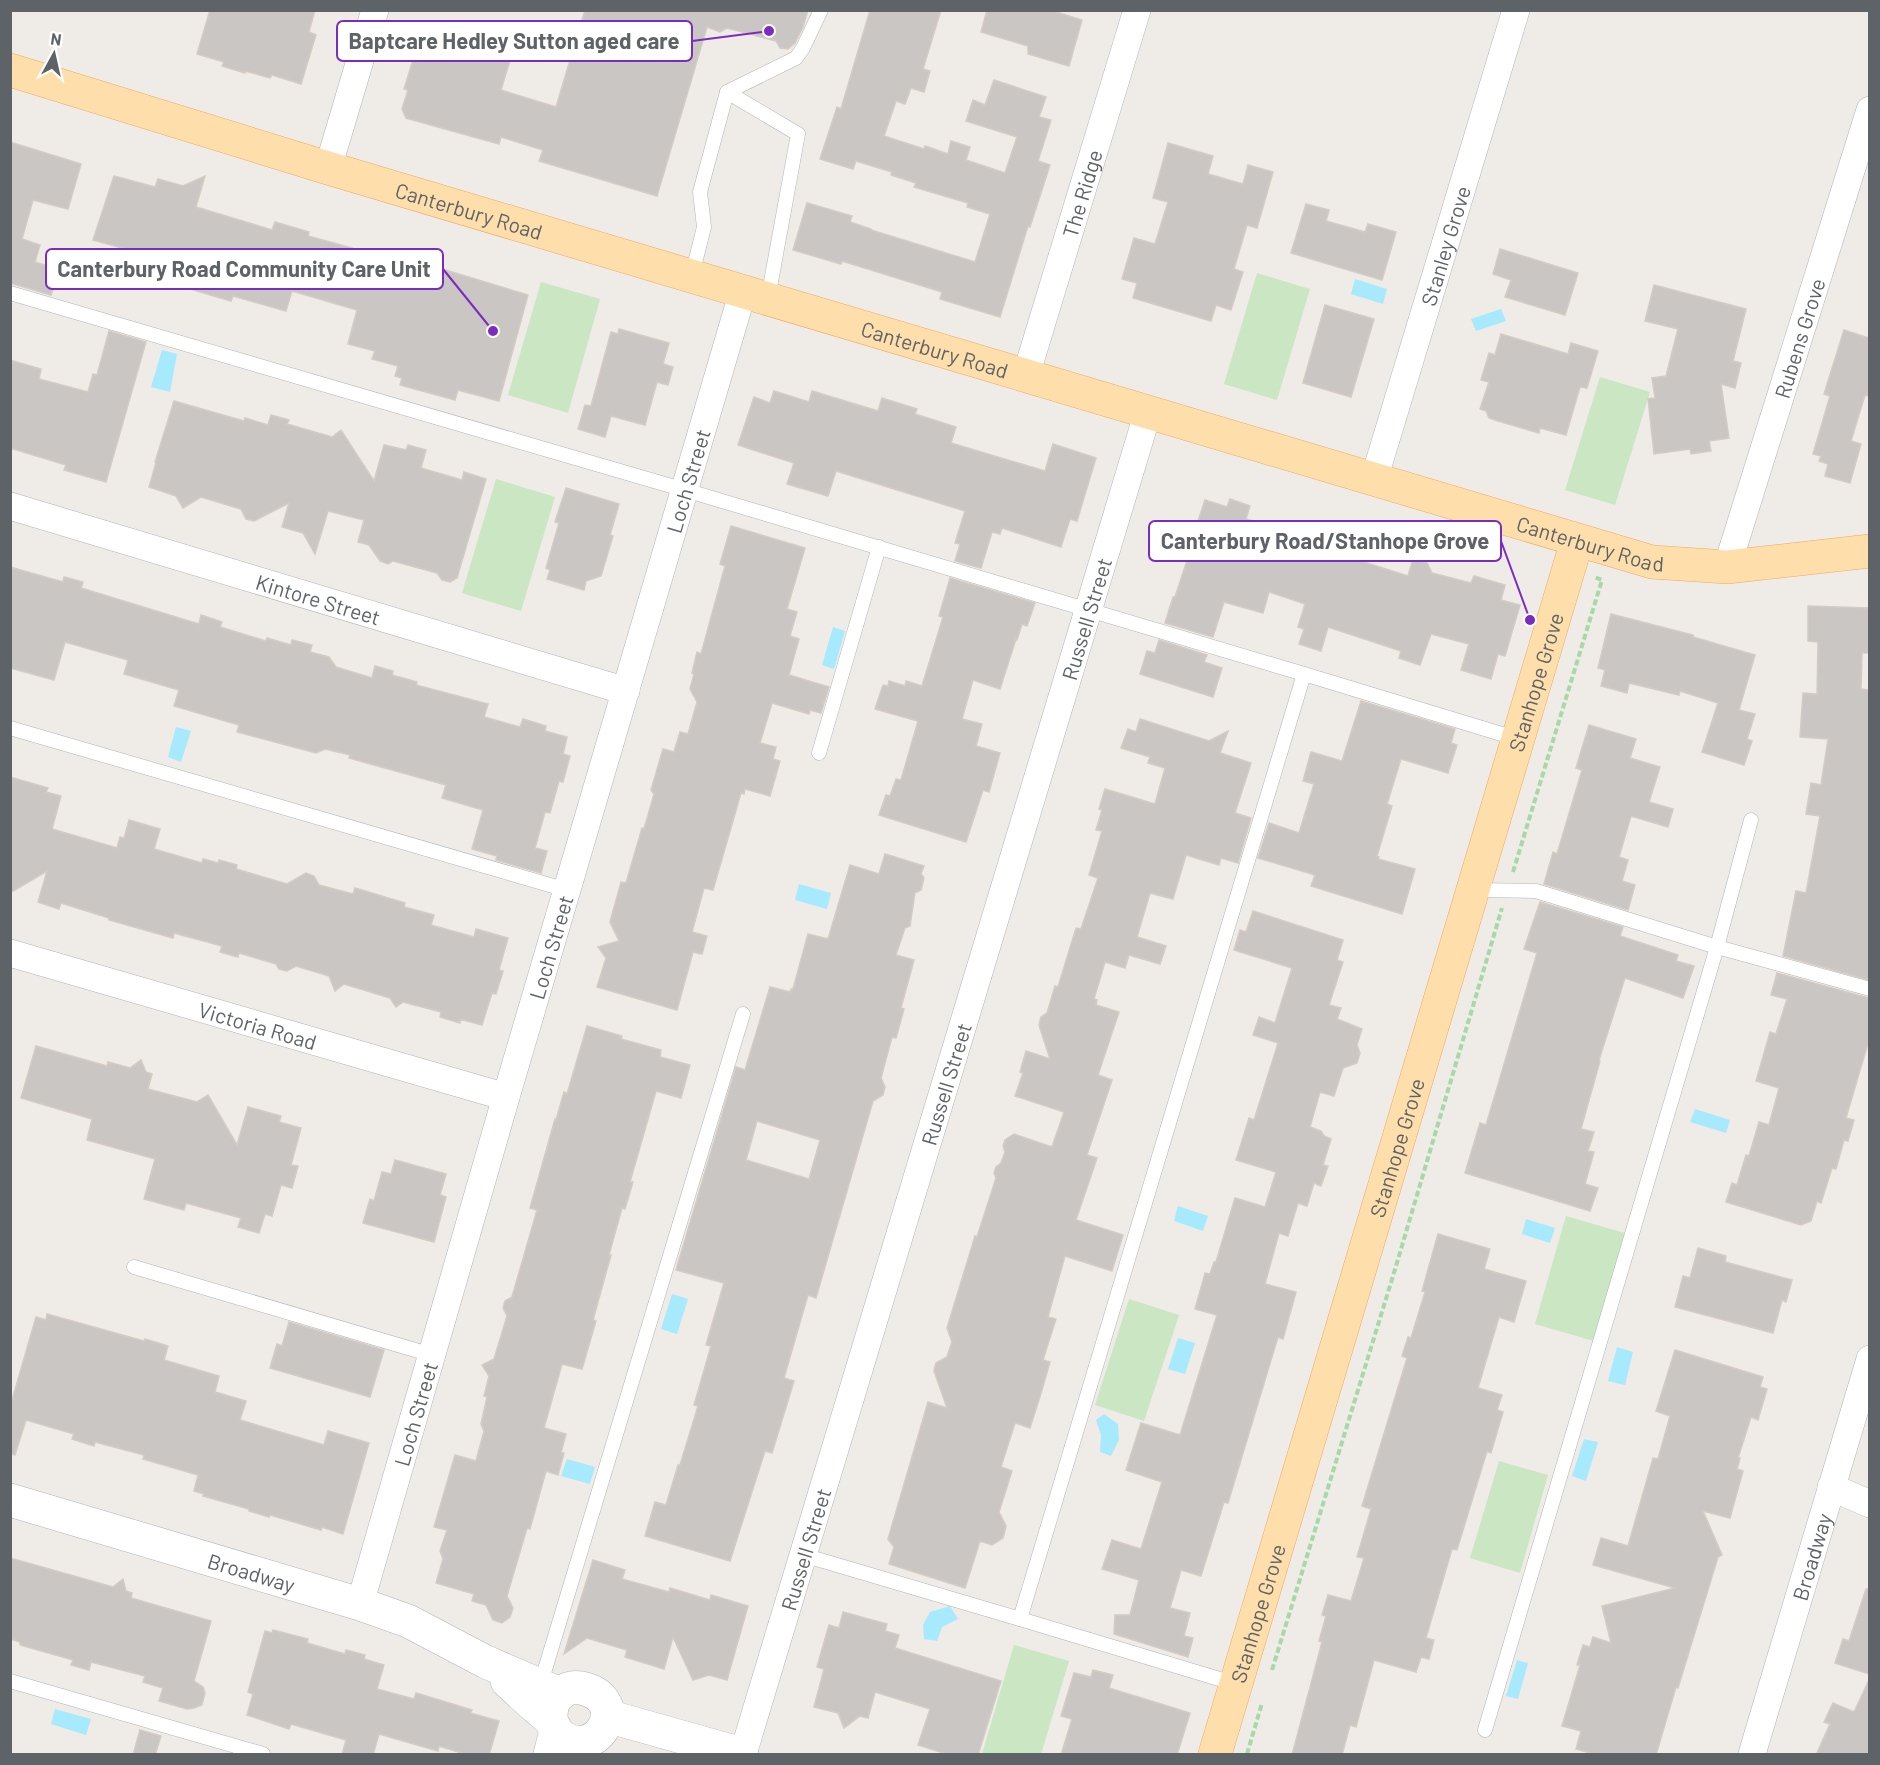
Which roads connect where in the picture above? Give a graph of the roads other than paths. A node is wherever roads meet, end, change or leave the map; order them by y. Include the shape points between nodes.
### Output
1 (375, 10) edge
2 (821, 10) edge
3 (1137, 10) edge
4 (1516, 10) edge
5 (10, 70) edge
6 (727, 92) junction
7 (1869, 110) edge
8 (328, 168) junction
9 (692, 275) junction
10 (10, 294) edge
11 (755, 295) junction
12 (1026, 375) junction
13 (1148, 412) junction
14 (1374, 479) junction
15 (685, 490) junction
16 (10, 506) edge
17 (1577, 541) junction
18 (879, 547) junction
19 (1869, 550) edge
20 (1727, 567) junction
21 (1089, 609) junction
22 (1304, 674) junction
23 (626, 691) junction
24 (10, 728) edge
25 (1518, 739) junction
26 (819, 753) dead end
27 (1752, 820) dead end
28 (567, 890) junction
29 (1472, 890) junction
30 (1717, 947) junction
31 (10, 953) edge
32 (1869, 989) edge
33 (743, 1014) dead end
34 (506, 1097) junction
35 (134, 1267) dead end
36 (432, 1356) junction
37 (1869, 1359) edge
38 (1831, 1487) junction
39 (10, 1500) edge
40 (1869, 1504) edge
41 (803, 1555) junction
42 (360, 1604) junction
43 (1020, 1619) junction
44 (10, 1682) edge
45 (1236, 1684) junction
46 (550, 1717) edge
47 (1485, 1730) dead end
48 (589, 1738) edge
49 (262, 1755) edge
50 (742, 1755) edge
51 (1215, 1755) edge
52 (1752, 1755) edge

1 - 8 street
2 - 6 lane via 796,58
3 - 12 street, The Ridge
4 - 14 street, Stanley Grove
5 - 8 main road, Canterbury Road
6 - 9 lane via 700,192 704,227
6 - 11 lane via 798,134
7 - 20 street, Rubens Grove
8 - 9 main road, Canterbury Road
9 - 11 main road, Canterbury Road
10 - 15 lane
11 - 12 main road, Canterbury Road
11 - 15 street, Loch Street
12 - 13 main road, Canterbury Road
13 - 14 main road, Canterbury Road
13 - 21 street, Russell Street
14 - 17 main road, Canterbury Road
15 - 18 lane
15 - 23 street, Loch Street
16 - 23 street, Kintore Street
17 - 20 main road, Canterbury Road via 1652,562
17 - 25 main road, Stanhope Grove
18 - 21 lane
18 - 26 lane
19 - 20 main road, Canterbury Road
21 - 22 lane
21 - 41 street, Russell Street
22 - 25 lane
22 - 43 lane
23 - 28 street, Loch Street
24 - 28 lane
25 - 29 main road, Stanhope Grove
27 - 30 lane
28 - 34 street, Loch Street
29 - 30 lane via 1536,891
29 - 45 main road, Stanhope Grove
30 - 32 lane
30 - 47 lane
31 - 34 street, Victoria Road
33 - 46 lane
34 - 36 street, Loch Street
35 - 36 lane
36 - 42 street, Loch Street
37 - 38 street, Broadway
38 - 40 street
38 - 52 street, Broadway
39 - 42 street, Broadway
41 - 43 lane
41 - 50 street, Russell Street
42 - 46 street, Broadway via 408,1622 486,1662
43 - 45 lane
44 - 49 lane
45 - 51 main road, Stanhope Grove
46 - 48 street, Broadway via 559,1735 567,1740 577,1743
46 - 48 street via 568,1689 587,1688 603,1700 606,1709
48 - 50 street, Broadway via 707,1744

